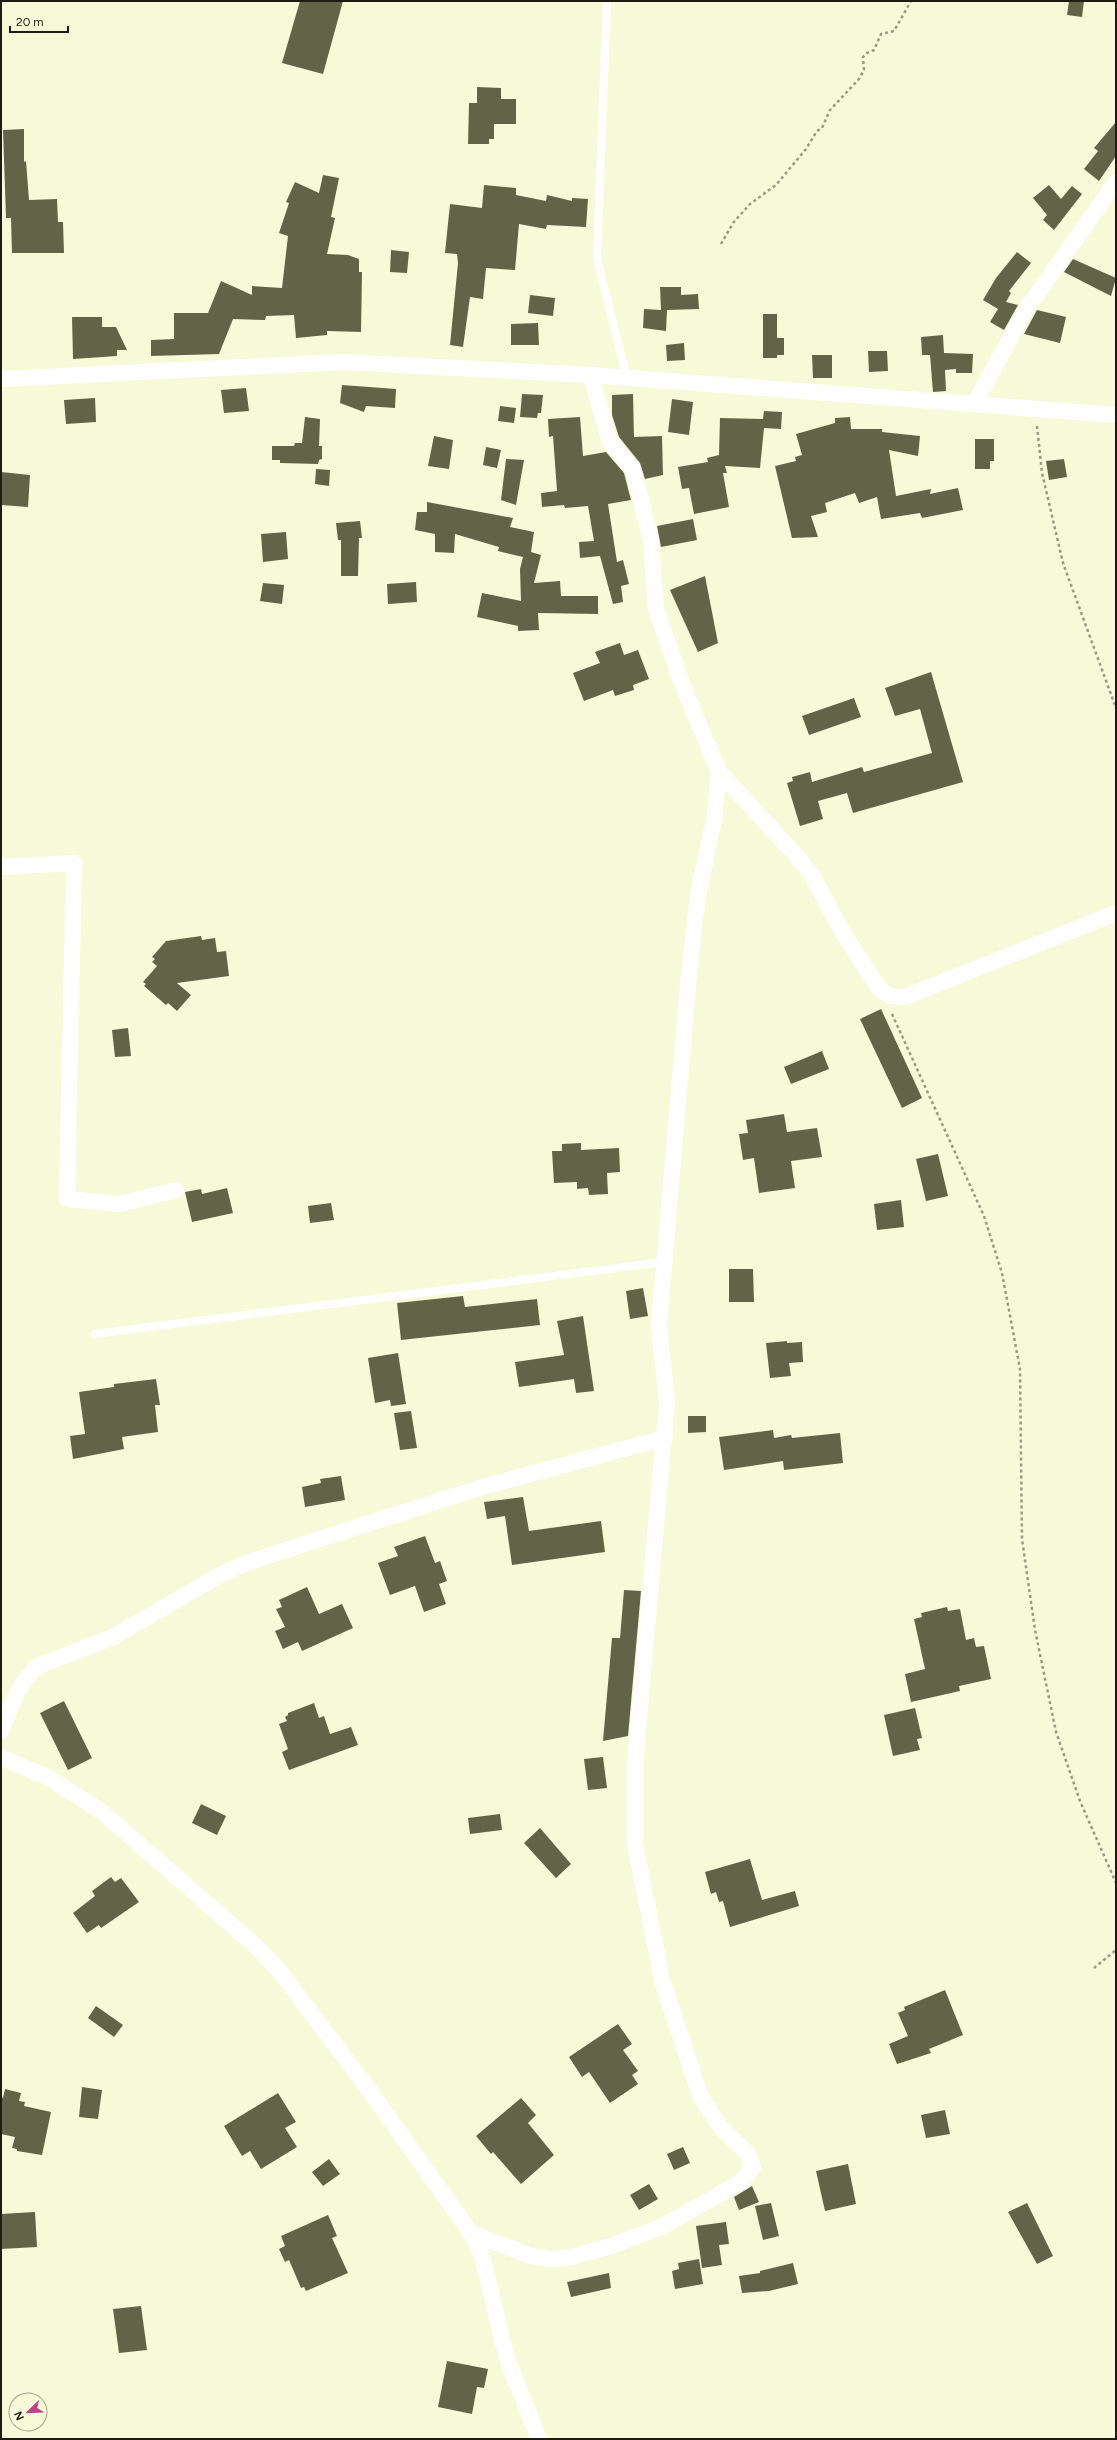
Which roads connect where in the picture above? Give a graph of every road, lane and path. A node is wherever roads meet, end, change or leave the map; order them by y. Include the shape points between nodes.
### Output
1 (607, 1) edge
2 (911, 1) edge
3 (1116, 182) edge
4 (721, 244) dead end
5 (591, 375) junction
6 (627, 378) junction
7 (1, 379) edge
8 (975, 404) junction
9 (1035, 407) junction
10 (1116, 415) edge
11 (1116, 708) edge
12 (719, 772) junction
13 (1, 867) edge
14 (1116, 913) edge
15 (890, 996) junction
16 (176, 1190) dead end
17 (664, 1262) junction
18 (95, 1334) dead end
19 (664, 1438) junction
20 (1, 1731) edge
21 (1, 1757) edge
22 (1116, 1883) edge
23 (1116, 1950) edge
24 (1094, 1968) dead end
25 (471, 2233) junction
26 (539, 2439) edge

1 - 6 lane via 597,259
2 - 4 path via 894,31 881,34 874,50 863,57 864,70 859,79 830,110 822,128 817,131 806,149 776,185 750,204 733,222
3 - 8 street via 1025,311
5 - 6 street
5 - 7 street via 342,362
5 - 12 street via 610,442 633,470 651,540 656,609 683,686
6 - 8 street
8 - 9 street
9 - 10 street
9 - 11 path via 1042,473 1062,563
12 - 15 street via 794,852 813,877 843,933 879,988
12 - 17 street via 714,820 698,895 689,974
13 - 16 street via 74,863 67,1199 119,1204
14 - 15 street via 905,997
15 - 22 path via 891,1012 984,1216 1002,1273 1020,1369 1022,1539 1035,1630 1056,1732 1080,1801
17 - 18 lane
17 - 19 street via 659,1325 667,1402
19 - 20 street via 475,1489 246,1564 220,1575 113,1637 38,1666 29,1673 20,1688
19 - 25 street via 635,1763 635,1844 663,1982 700,2095 721,2128 747,2153 753,2167 740,2182 661,2227 611,2246 567,2258 531,2256
21 - 25 street via 49,1778 101,1811 258,1948 364,2083
23 - 24 path
25 - 26 street via 482,2255 507,2359

